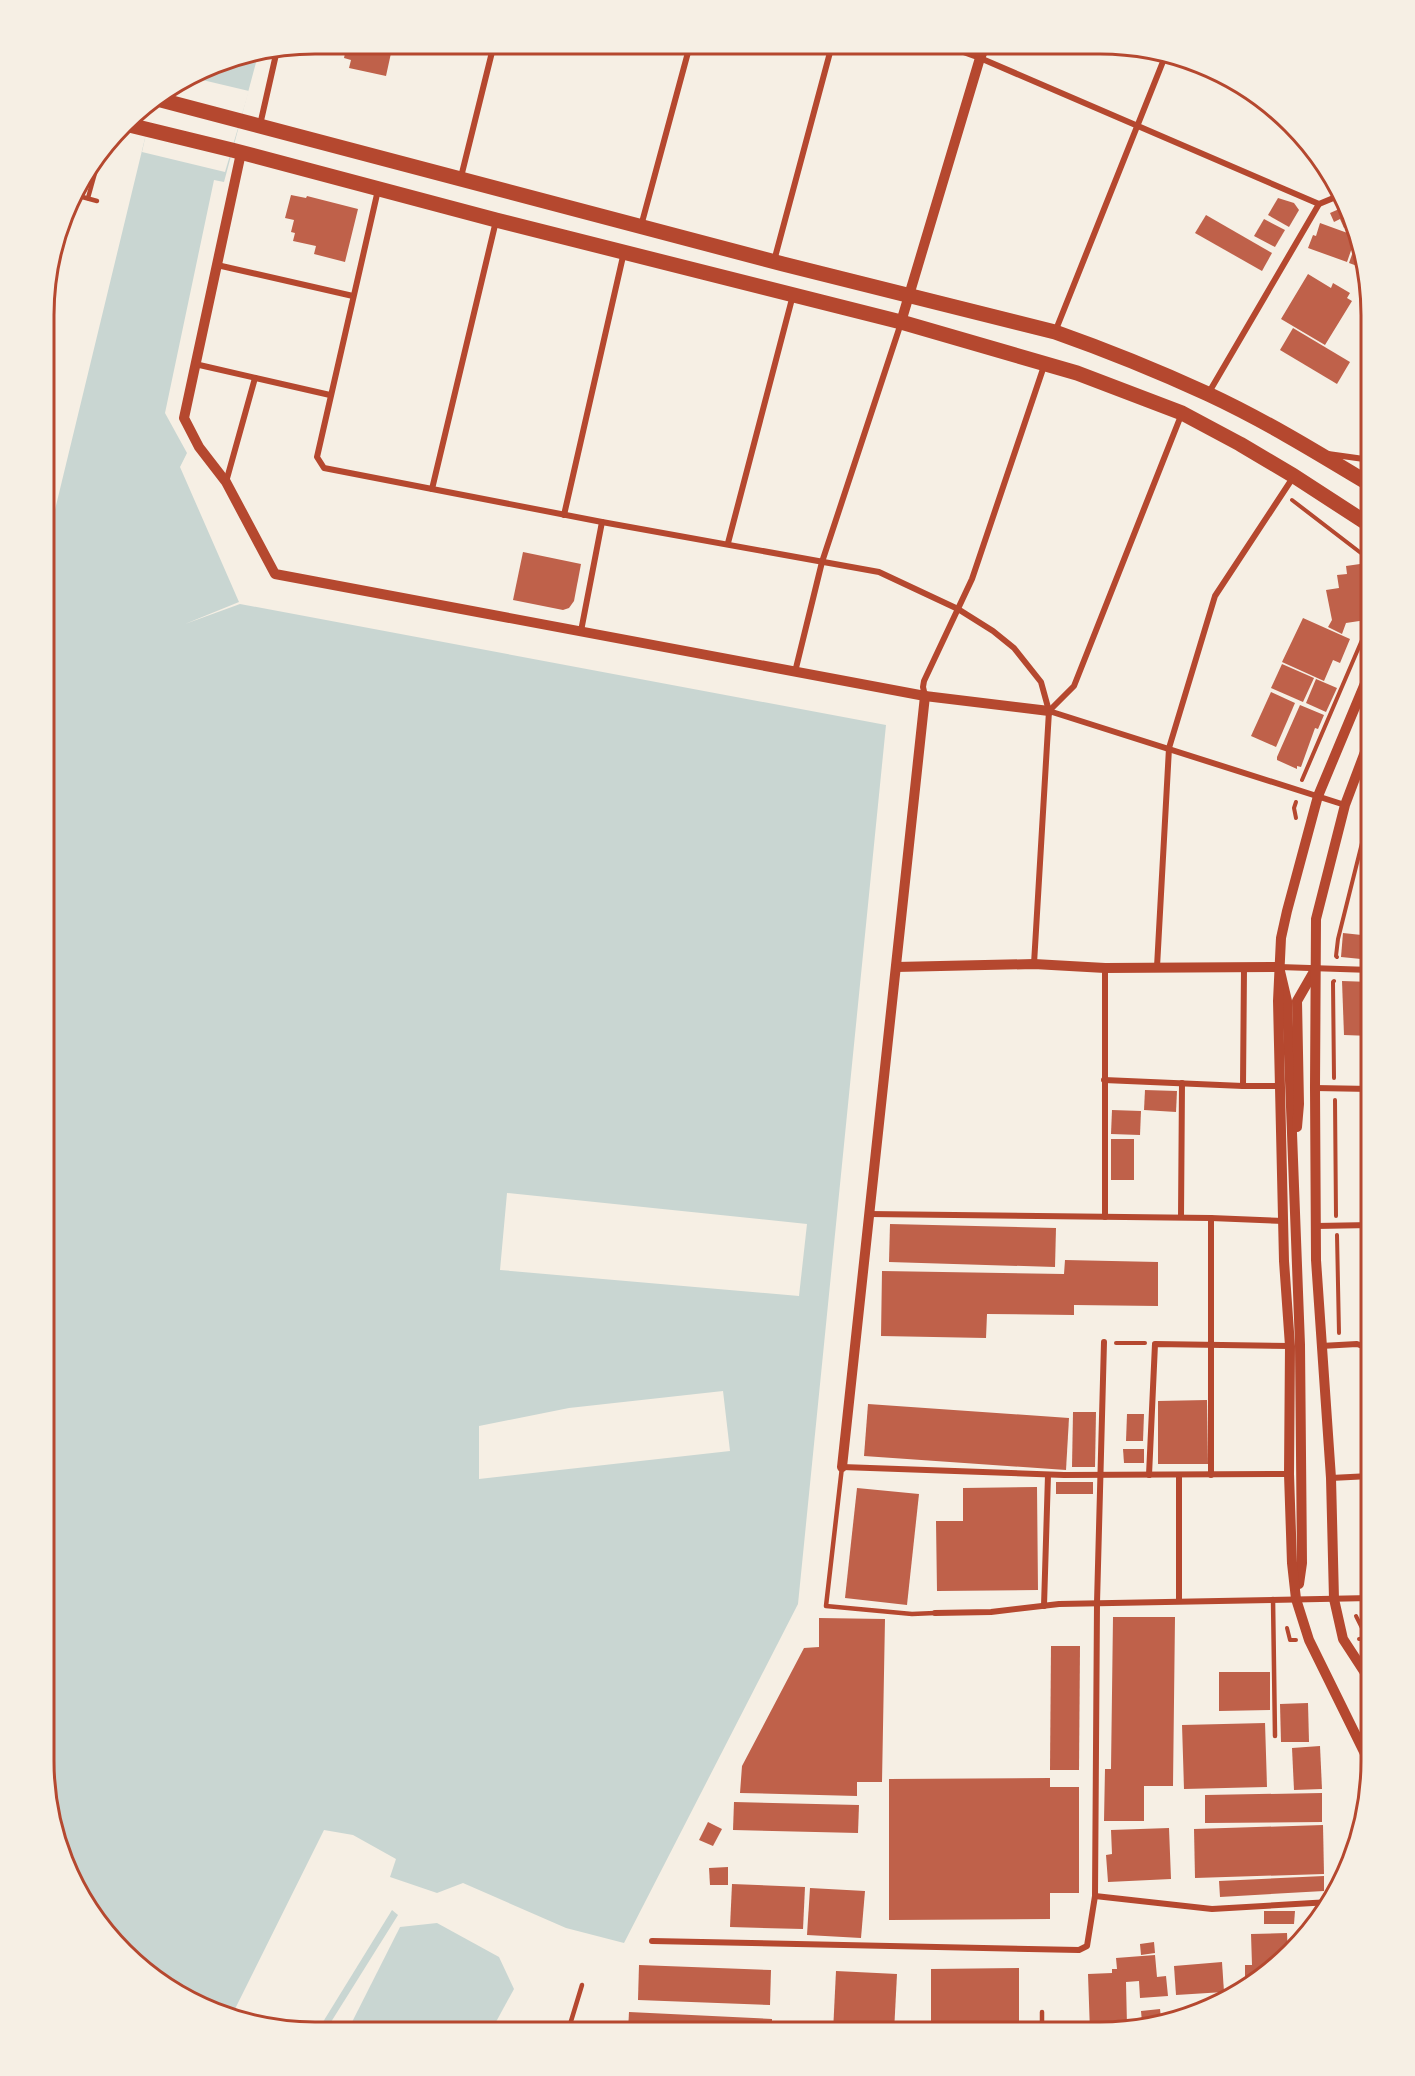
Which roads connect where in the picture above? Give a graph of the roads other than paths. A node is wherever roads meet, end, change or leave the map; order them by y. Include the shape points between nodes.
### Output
1 (492, 54) edge
2 (688, 54) edge
3 (830, 54) edge
4 (969, 54) edge
5 (982, 54) edge
6 (275, 57) edge
7 (980, 58) junction
8 (1163, 62) edge
9 (166, 101) edge
10 (260, 126) junction
11 (1136, 126) junction
12 (135, 127) edge
13 (237, 152) junction
14 (94, 177) edge
15 (460, 180) junction
16 (378, 189) junction
17 (83, 197) edge
18 (88, 198) junction
19 (1333, 198) edge
20 (97, 201) dead end
21 (1319, 204) junction
22 (496, 220) junction
23 (641, 226) junction
24 (625, 252) junction
25 (774, 261) junction
26 (217, 265) junction
27 (793, 295) junction
28 (353, 296) junction
29 (909, 296) junction
30 (901, 322) junction
31 (1055, 332) junction
32 (1045, 363) junction
33 (195, 364) junction
34 (255, 378) junction
35 (1208, 394) junction
36 (330, 395) junction
37 (1182, 413) junction
38 (1316, 452) junction
39 (1361, 459) edge
40 (1294, 476) junction
41 (1361, 479) edge
42 (226, 482) junction
43 (432, 489) junction
44 (564, 515) junction
45 (1361, 520) edge
46 (602, 522) junction
47 (728, 543) junction
48 (822, 562) junction
49 (958, 609) junction
50 (581, 631) junction
51 (795, 672) junction
52 (1361, 693) edge
53 (925, 696) junction
54 (1048, 711) junction
55 (1169, 748) junction
56 (1361, 763) edge
57 (1318, 796) junction
58 (1345, 805) junction
59 (1034, 964) junction
60 (896, 967) junction
61 (1157, 967) junction
62 (1279, 967) junction
63 (1105, 968) junction
64 (1244, 968) junction
65 (1316, 968) junction
66 (1361, 970) edge
67 (1104, 1080) junction
68 (1182, 1083) junction
69 (1243, 1086) junction
70 (1280, 1086) junction
71 (1315, 1088) junction
72 (1361, 1089) edge
73 (1293, 1166) junction
74 (869, 1214) junction
75 (1105, 1216) junction
76 (1181, 1217) junction
77 (1211, 1218) junction
78 (1284, 1221) junction
79 (1361, 1225) edge
80 (1316, 1226) junction
81 (1104, 1342) road end
82 (1211, 1345) junction
83 (1290, 1346) junction
84 (1321, 1346) junction
85 (1361, 1346) edge
86 (842, 1467) junction
87 (1289, 1474) junction
88 (1048, 1475) junction
89 (1100, 1475) junction
90 (1149, 1475) junction
91 (1179, 1475) junction
92 (1211, 1475) junction
93 (1361, 1477) edge
94 (1331, 1478) junction
95 (1361, 1598) edge
96 (1273, 1599) junction
97 (1296, 1599) junction
98 (1334, 1599) junction
99 (1179, 1601) junction
100 (1097, 1603) junction
101 (1044, 1606) junction
102 (935, 1613) joint
103 (1361, 1666) edge
104 (1275, 1736) dead end
105 (1361, 1746) edge
106 (1095, 1896) junction
107 (1319, 1903) edge
108 (651, 1941) dead end
109 (582, 1986) dead end
110 (1042, 2013) dead end
111 (571, 2022) edge
112 (1042, 2022) edge

1 - 15 street
2 - 23 street
3 - 25 street
4 - 7 street
5 - 7 street
6 - 10 street
7 - 11 street
7 - 29 street
8 - 11 street
9 - 10 main road
10 - 15 main road
11 - 21 street
11 - 31 street
12 - 13 main road
13 - 16 main road
13 - 26 street
14 - 18 lane
15 - 23 main road
16 - 22 main road
16 - 28 street
17 - 18 lane
18 - 20 lane
19 - 21 street
21 - 35 street
22 - 24 main road
22 - 43 street
23 - 25 main road
24 - 27 main road
24 - 44 street
25 - 29 main road
26 - 28 street
26 - 33 street
27 - 30 main road
27 - 47 street
28 - 36 street
29 - 30 street
29 - 31 main road
30 - 32 main road
30 - 48 street
31 - 35 main road
32 - 37 main road
32 - 49 street via 972,579
33 - 34 street
33 - 42 street via 184,418 199,447
34 - 36 street
34 - 42 street
35 - 38 main road
36 - 43 street via 317,457 324,468
37 - 40 main road
37 - 54 street via 1074,686
38 - 39 street
38 - 41 main road
40 - 45 main road
40 - 55 street via 1215,596
42 - 50 street via 275,574
43 - 44 street
44 - 46 street
46 - 47 street
46 - 50 street
47 - 48 street
48 - 49 street via 879,572
48 - 51 street
49 - 53 street via 924,681
49 - 54 street via 1014,648 1041,682
50 - 51 street
51 - 53 street
52 - 57 street
53 - 54 street
53 - 60 street
54 - 55 street
54 - 59 street
55 - 57 street
55 - 61 street
56 - 58 street
57 - 58 street
57 - 62 street via 1287,911
58 - 65 street via 1317,919
59 - 60 street
59 - 63 street
60 - 74 street
61 - 63 street
61 - 64 street
62 - 64 street
62 - 65 street
62 - 70 street
62 - 73 street via 1287,1001
63 - 67 street
64 - 69 street
65 - 66 street
65 - 71 street
65 - 73 street via 1297,1001 1299,1104
67 - 68 street
67 - 75 street
68 - 69 street
68 - 76 street
69 - 70 street
70 - 78 street
71 - 72 street
71 - 80 street
73 - 97 street via 1302,1563
74 - 75 street
74 - 86 street
75 - 76 street
76 - 77 street
77 - 78 street
77 - 82 street
78 - 83 street
79 - 80 street
80 - 84 street
81 - 89 street
82 - 83 street
82 - 90 street via 1155,1344
82 - 92 street
83 - 87 street
84 - 85 street
84 - 94 street
86 - 88 street
86 - 102 lane via 826,1606
87 - 92 street
87 - 97 street
88 - 89 street
88 - 101 street
89 - 90 street
89 - 100 street
90 - 91 street
91 - 92 street
91 - 99 street
93 - 94 street
94 - 98 street
95 - 98 street
96 - 97 street
96 - 99 street
96 - 104 lane
97 - 98 street
97 - 105 street via 1309,1640
98 - 103 street via 1344,1639
99 - 100 street
100 - 101 street
100 - 106 street
101 - 102 street
106 - 107 street via 1212,1909
106 - 108 street via 1087,1946 1079,1950
109 - 111 lane
110 - 112 lane

